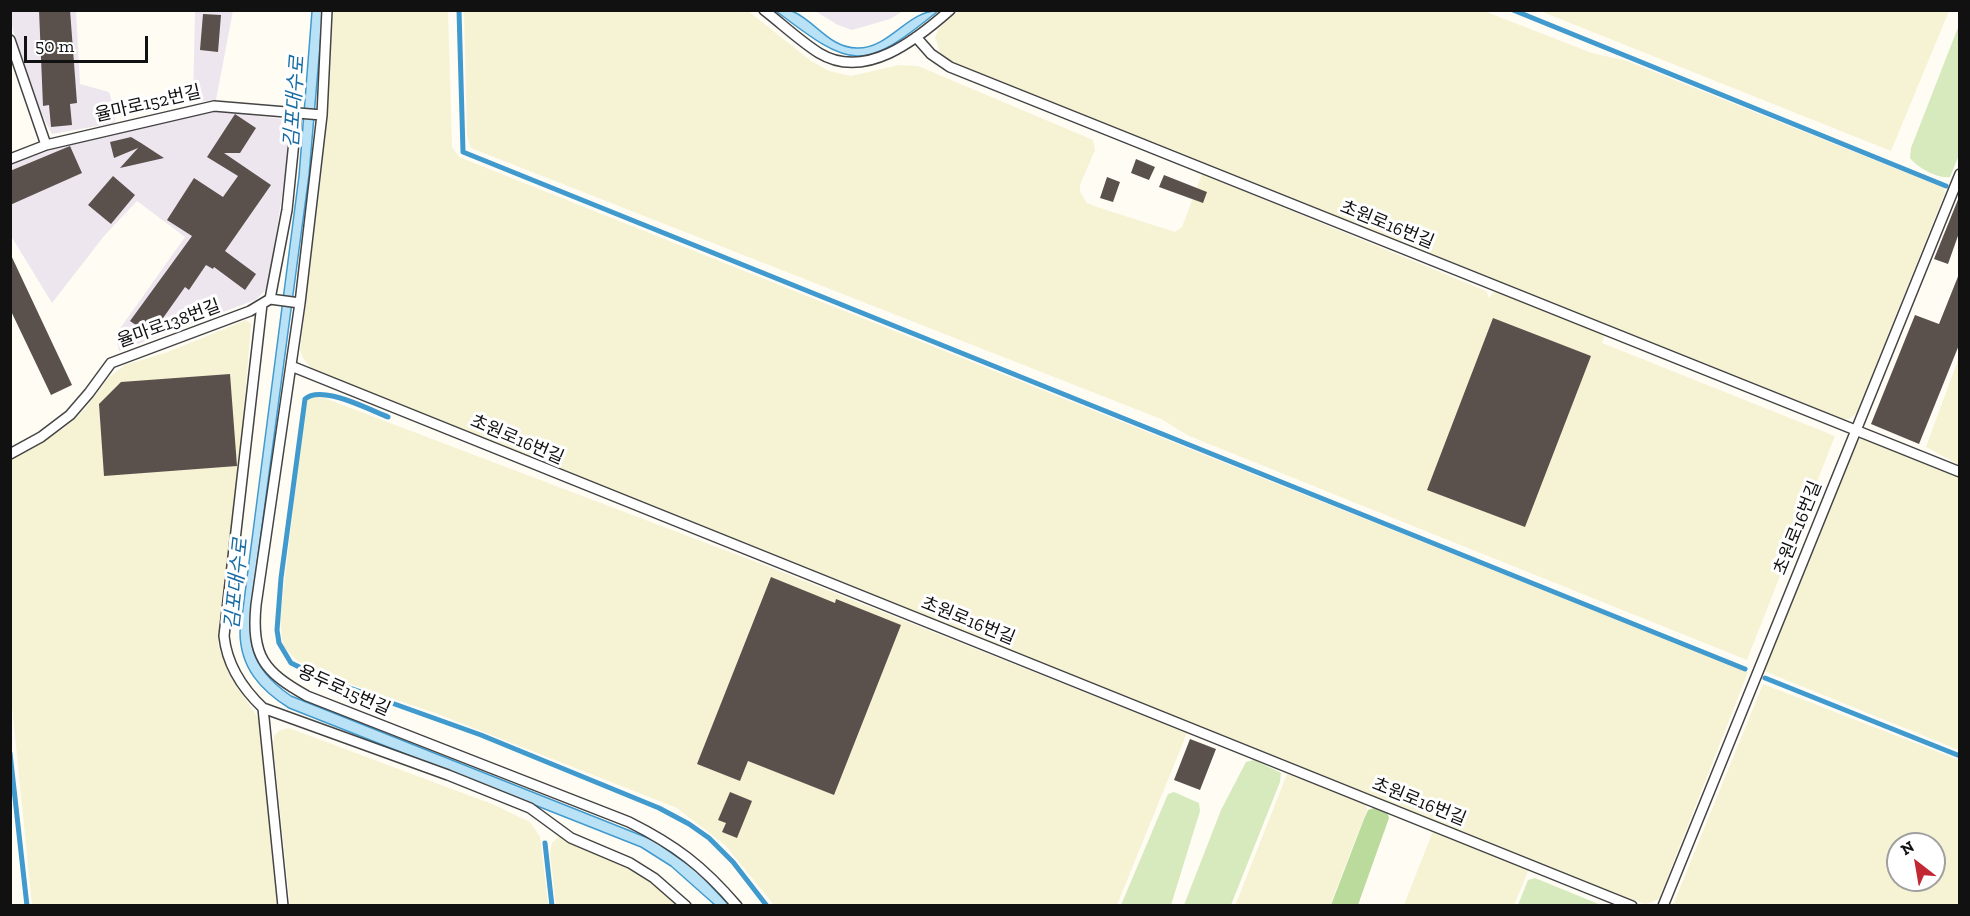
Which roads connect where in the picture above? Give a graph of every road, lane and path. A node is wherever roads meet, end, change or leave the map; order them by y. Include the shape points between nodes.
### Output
1 (327, 10) edge
2 (764, 10) edge
3 (950, 10) edge
4 (916, 37) junction
5 (10, 40) edge
6 (297, 112) junction
7 (322, 115) junction
8 (46, 145) junction
9 (10, 159) edge
10 (1959, 174) edge
11 (266, 301) junction
12 (300, 303) junction
13 (291, 366) junction
14 (1855, 430) junction
15 (10, 454) edge
16 (1959, 472) edge
17 (263, 708) junction
18 (283, 906) edge
19 (686, 906) edge
20 (737, 906) edge
21 (1632, 906) edge
22 (1663, 906) edge

1 - 7 lane
2 - 4 lane via 820,53 857,63 901,48
3 - 4 lane
4 - 14 lane, 초원로16번길 via 950,67
5 - 8 lane
6 - 7 lane, 율마로152번길
6 - 8 lane, 율마로152번길 via 214,106
6 - 11 lane via 285,221
7 - 12 lane
8 - 9 lane, 율마로152번길
10 - 14 lane, 초원로16번길
11 - 12 lane, 율마로138번길
11 - 15 lane, 율마로138번길 via 111,363 70,415
11 - 17 lane via 224,636 233,671
12 - 13 lane, 용두로15번길
13 - 20 lane, 용두로15번길 via 253,631 265,666 307,696 666,840 701,866
13 - 21 lane, 초원로16번길
14 - 16 lane
14 - 22 lane, 초원로16번길
17 - 18 lane
17 - 19 lane via 530,808 571,838 630,863 654,878

